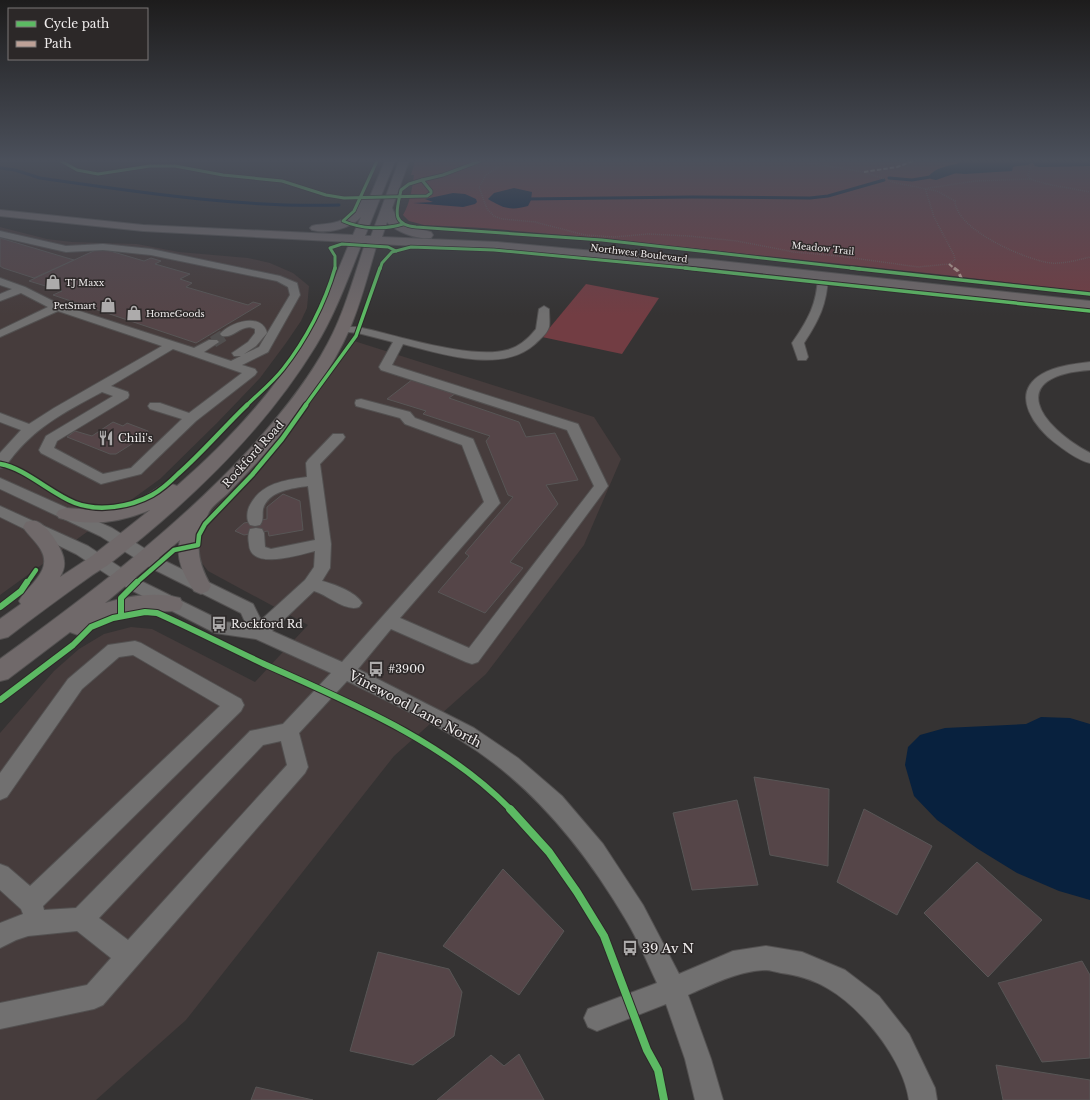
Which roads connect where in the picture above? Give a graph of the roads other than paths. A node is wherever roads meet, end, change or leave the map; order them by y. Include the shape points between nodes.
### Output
1 (3, 212) edge
2 (76, 212) edge
3 (358, 212) edge
4 (367, 212) edge
5 (386, 212) edge
6 (388, 212) edge
7 (311, 229) junction
8 (0, 234) edge
9 (358, 235) junction
10 (298, 236) junction
11 (377, 236) junction
12 (426, 239) junction
13 (345, 267) junction
14 (823, 276) junction
15 (2, 283) edge
16 (22, 289) junction
17 (354, 297) junction
18 (0, 298) edge
19 (1090, 305) edge
20 (57, 307) junction
21 (544, 309) dead end
22 (342, 329) junction
23 (0, 334) edge
24 (226, 334) tunnel mouth
25 (400, 340) junction
26 (212, 342) tunnel mouth
27 (172, 345) junction
28 (194, 353) junction
29 (802, 357) dead end
30 (227, 363) junction
31 (1090, 366) edge
32 (101, 387) junction
33 (361, 403) dead end
34 (155, 406) dead end
35 (0, 417) edge
36 (191, 418) junction
37 (30, 429) junction
38 (338, 437) dead end
39 (231, 445) junction
40 (1090, 459) edge
41 (0, 464) edge
42 (314, 480) junction
43 (0, 483) edge
44 (202, 507) junction
45 (0, 511) edge
46 (66, 514) junction
47 (33, 527) junction
48 (123, 543) junction
49 (322, 544) junction
50 (146, 557) junction
51 (99, 561) junction
52 (123, 577) junction
53 (311, 584) junction
54 (201, 586) junction
55 (353, 602) dead end
56 (172, 604) junction
57 (388, 620) junction
58 (0, 627) edge
59 (0, 631) edge
60 (259, 633) junction
61 (345, 671) junction
62 (0, 672) edge
63 (0, 686) edge
64 (290, 731) junction
65 (0, 790) edge
66 (1, 877) edge
67 (34, 912) junction
68 (81, 919) junction
69 (0, 936) edge
70 (128, 956) junction
71 (673, 989) junction
72 (0, 1016) edge
73 (598, 1018) dead end
74 (709, 1100) edge
75 (923, 1100) edge

1 - 10 main road, Northwest Boulevard via 143,228
2 - 7 main road, Northwest Boulevard via 127,218
3 - 7 main road via 352,220 335,226
4 - 9 main road, Rockford Road
5 - 11 main road, Rockford Road
6 - 12 main road via 396,225
7 - 9 main road, Northwest Boulevard
8 - 30 street via 66,249 103,247 151,252 280,279 293,284 295,295 264,350
9 - 10 main road, Northwest Boulevard
9 - 11 main road, Northwest Boulevard
9 - 13 main road, Rockford Road
10 - 13 main road via 322,240 336,246 344,255
11 - 12 main road, Northwest Boulevard
11 - 17 main road, Rockford Road via 370,247
12 - 14 main road, Northwest Boulevard
12 - 17 main road via 388,250 379,256 365,290
13 - 39 main road, Rockford Road via 326,314 308,347 284,382
14 - 19 main road, Northwest Boulevard
14 - 29 street via 820,307 798,343
15 - 16 street
16 - 18 street
16 - 20 street
17 - 22 main road, Rockford Road
20 - 23 street
20 - 27 street
21 - 25 street via 543,328 531,345 516,352 466,356
22 - 25 street
22 - 44 main road, Rockford Road via 325,362 281,423
24 - 30 street via 246,324 254,324 260,328 261,333 252,344
25 - 57 street via 385,368 573,427 601,486 472,657
26 - 28 street
27 - 28 street
27 - 32 street
28 - 30 street
30 - 36 street via 251,372
31 - 40 street via 1050,373 1033,390 1032,401 1037,415 1047,428 1062,443
32 - 36 street via 123,395 51,439 46,450 101,479 136,471
32 - 37 street
33 - 57 street via 405,415 410,421 468,442 492,503
34 - 36 street
35 - 37 street
37 - 41 street via 12,445
38 - 42 street via 313,463
39 - 46 main road via 207,457 159,498 139,508 104,516
39 - 48 main road, Rockford Road
42 - 49 street
42 - 49 street via 280,486 264,494 256,505 257,550 270,555
43 - 46 street
44 - 50 main road, Rockford Road
44 - 54 main road via 190,536 188,552 191,571
45 - 47 street, Vinewood Lane North
46 - 48 street via 106,532
47 - 51 street, Vinewood Lane North
47 - 58 main road via 53,555 53,570 39,591
48 - 50 street
48 - 51 main road, Rockford Road
49 - 53 street via 322,568
50 - 52 main road, Rockford Road
50 - 54 street
51 - 52 street, Vinewood Lane North
51 - 59 main road, Rockford Road
52 - 56 street, Vinewood Lane North
52 - 62 main road, Rockford Road
53 - 55 street via 329,589
53 - 60 street
54 - 60 street via 247,609
56 - 60 street, Vinewood Lane North via 221,628
56 - 63 main road via 144,602 100,614
57 - 61 street
60 - 61 street, Vinewood Lane North
61 - 64 street
61 - 71 street, Vinewood Lane North via 467,734 511,764 554,803 595,852 635,913
64 - 68 street via 257,737
64 - 70 street via 298,767
65 - 67 street via 75,684 114,650 135,648 234,705
66 - 67 street
67 - 68 street
67 - 69 street
68 - 70 street
70 - 72 street via 94,996
71 - 73 street
71 - 74 street, Vinewood Lane North via 698,1059
71 - 75 street via 733,963 766,958 802,964 836,979 870,1005 900,1043 921,1088

